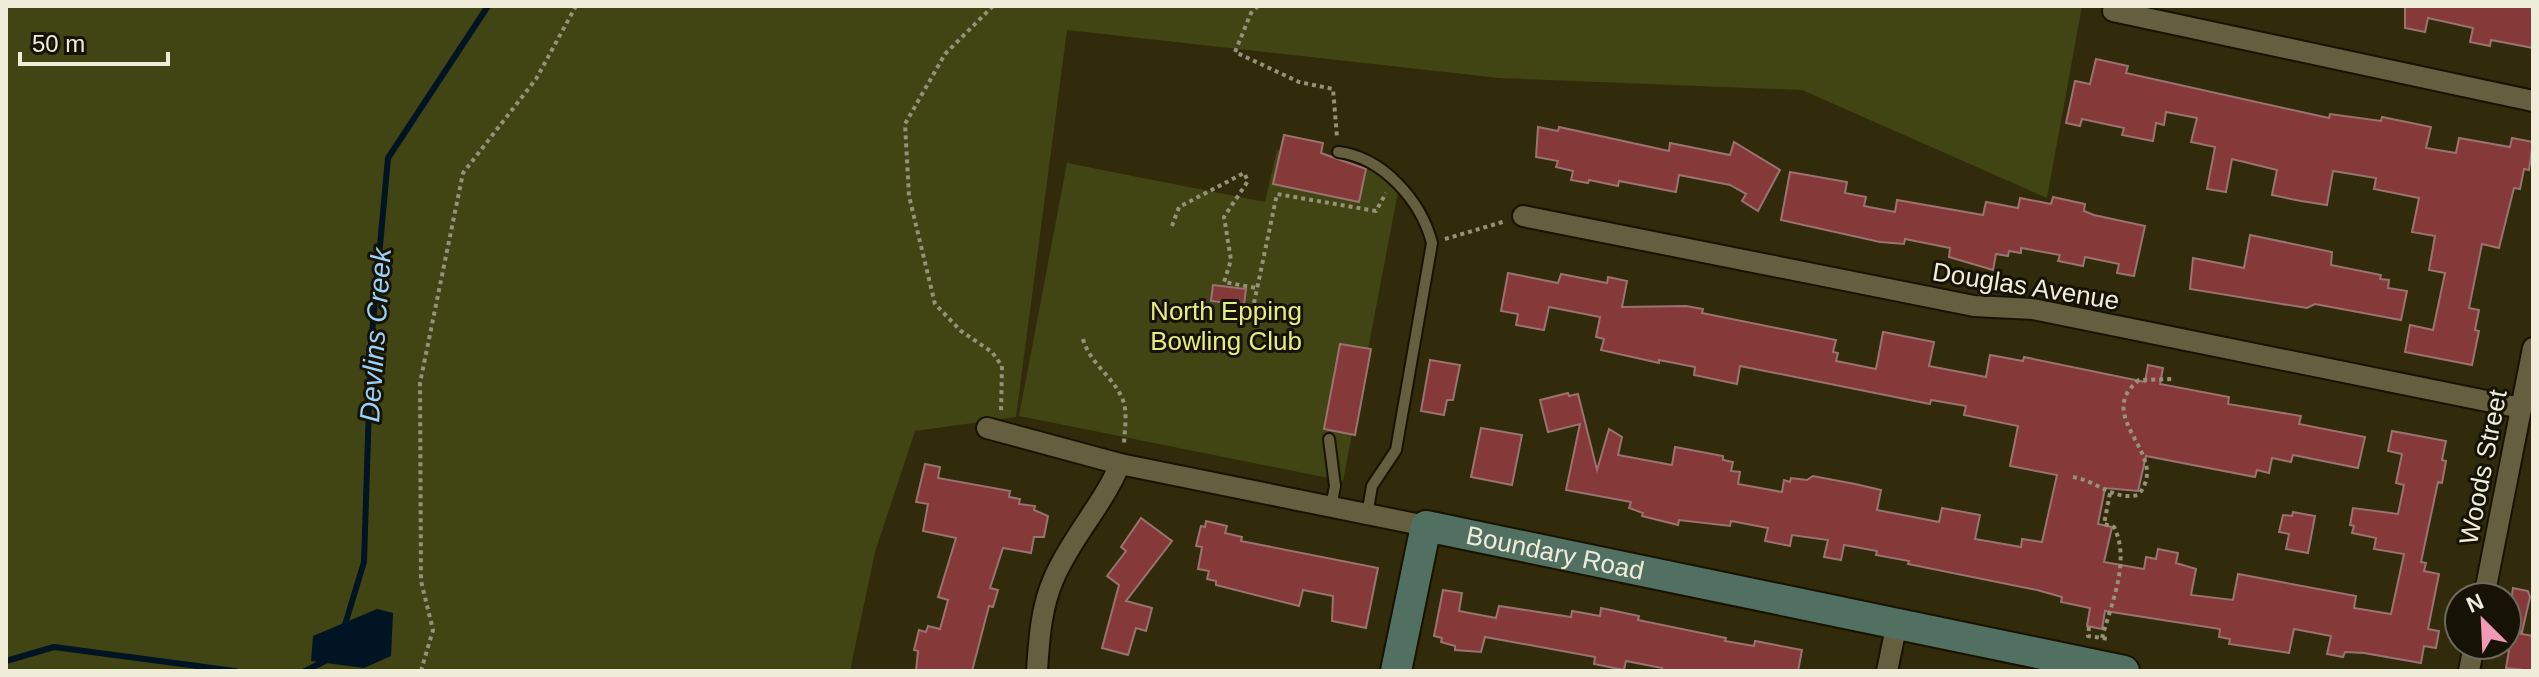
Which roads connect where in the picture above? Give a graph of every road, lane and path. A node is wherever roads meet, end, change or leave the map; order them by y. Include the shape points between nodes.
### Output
1 (576, 6) edge
2 (993, 6) edge
3 (1258, 6) edge
4 (2113, 11) dead end
5 (2533, 101) edge
6 (1338, 152) joint
7 (1394, 181) junction
8 (1523, 216) joint
9 (1172, 226) dead end
10 (1432, 243) junction
11 (1256, 288) junction
12 (1254, 303) dead end
13 (1083, 339) dead end
14 (2533, 348) edge
15 (2173, 379) dead end
16 (2521, 408) junction
17 (994, 430) joint
18 (1329, 439) dead end
19 (1122, 464) junction
20 (2073, 477) dead end
21 (2110, 493) junction
22 (1331, 507) junction
23 (1367, 515) junction
24 (1426, 526) junction
25 (2487, 581) edge
26 (1897, 623) junction
27 (2089, 627) dead end
28 (2102, 638) junction
29 (2109, 639) dead end
30 (421, 671) edge
31 (1037, 671) edge
32 (1396, 671) edge
33 (1887, 671) edge
34 (2124, 671) edge

1 - 30 path via 536,79 463,173 420,383 421,581 433,630
2 - 17 path via 945,54 905,124 909,196 935,304 1002,366
3 - 6 path via 1235,52 1299,82 1333,89
4 - 5 street
6 - 7 lane via 1360,154
7 - 10 lane via 1425,217
7 - 11 path via 1376,211 1277,194
8 - 10 path
8 - 16 street, Douglas Avenue via 1974,306 2033,309
9 - 11 path via 1179,207 1244,173 1248,181 1224,217 1231,260 1224,282
10 - 23 lane via 1396,450 1372,486
11 - 12 path
13 - 19 path via 1125,408
14 - 16 street, Woods Street
15 - 21 path via 2139,380 2129,391 2125,417 2147,460 2149,477 2138,495
16 - 25 street, Woods Street
17 - 19 street, Boundary Road
18 - 22 lane via 1335,486
19 - 22 street, Boundary Road
19 - 31 street via 1054,578 1039,633
20 - 21 path via 2093,481
21 - 28 path via 2104,524 2114,527 2120,539 2120,571
22 - 23 street, Boundary Road
23 - 24 street, Boundary Road
24 - 26 street, Boundary Road
24 - 32 street
26 - 33 street
26 - 34 street, Boundary Road
27 - 28 path via 2088,636
28 - 29 path

